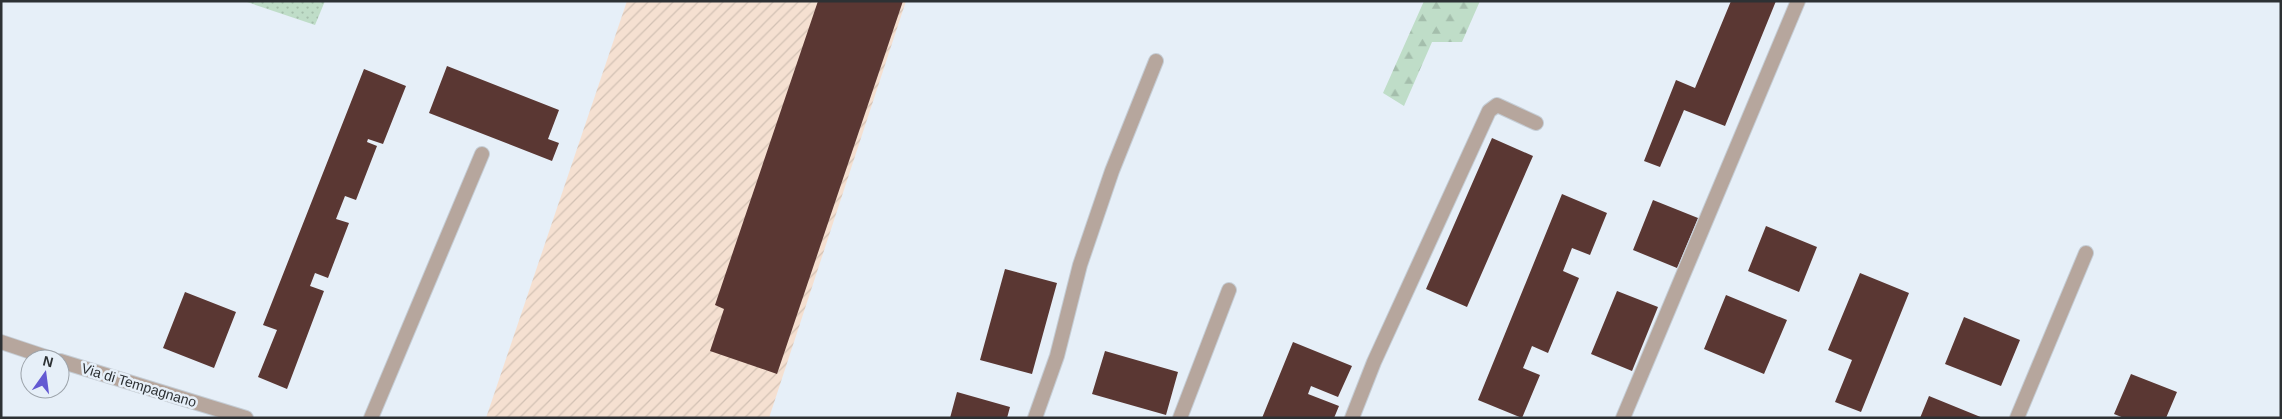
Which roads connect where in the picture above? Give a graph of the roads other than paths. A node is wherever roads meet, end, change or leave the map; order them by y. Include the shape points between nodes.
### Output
1 (1798, 1) edge
2 (1156, 61) dead end
3 (1536, 123) dead end
4 (482, 154) dead end
5 (2086, 253) dead end
6 (1229, 290) dead end
7 (1, 342) edge
8 (22, 349) edge
9 (70, 364) edge
10 (246, 418) edge
11 (371, 418) edge
12 (1035, 418) edge
13 (1180, 418) edge
14 (1352, 418) edge
15 (1624, 418) edge
16 (2017, 418) edge

1 - 15 street
2 - 12 street via 1112,171 1083,257 1057,356
3 - 14 street via 1497,105 1489,111 1374,362
4 - 11 street
5 - 16 street
6 - 13 street
7 - 8 street
9 - 10 street, Via di Tempagnano

